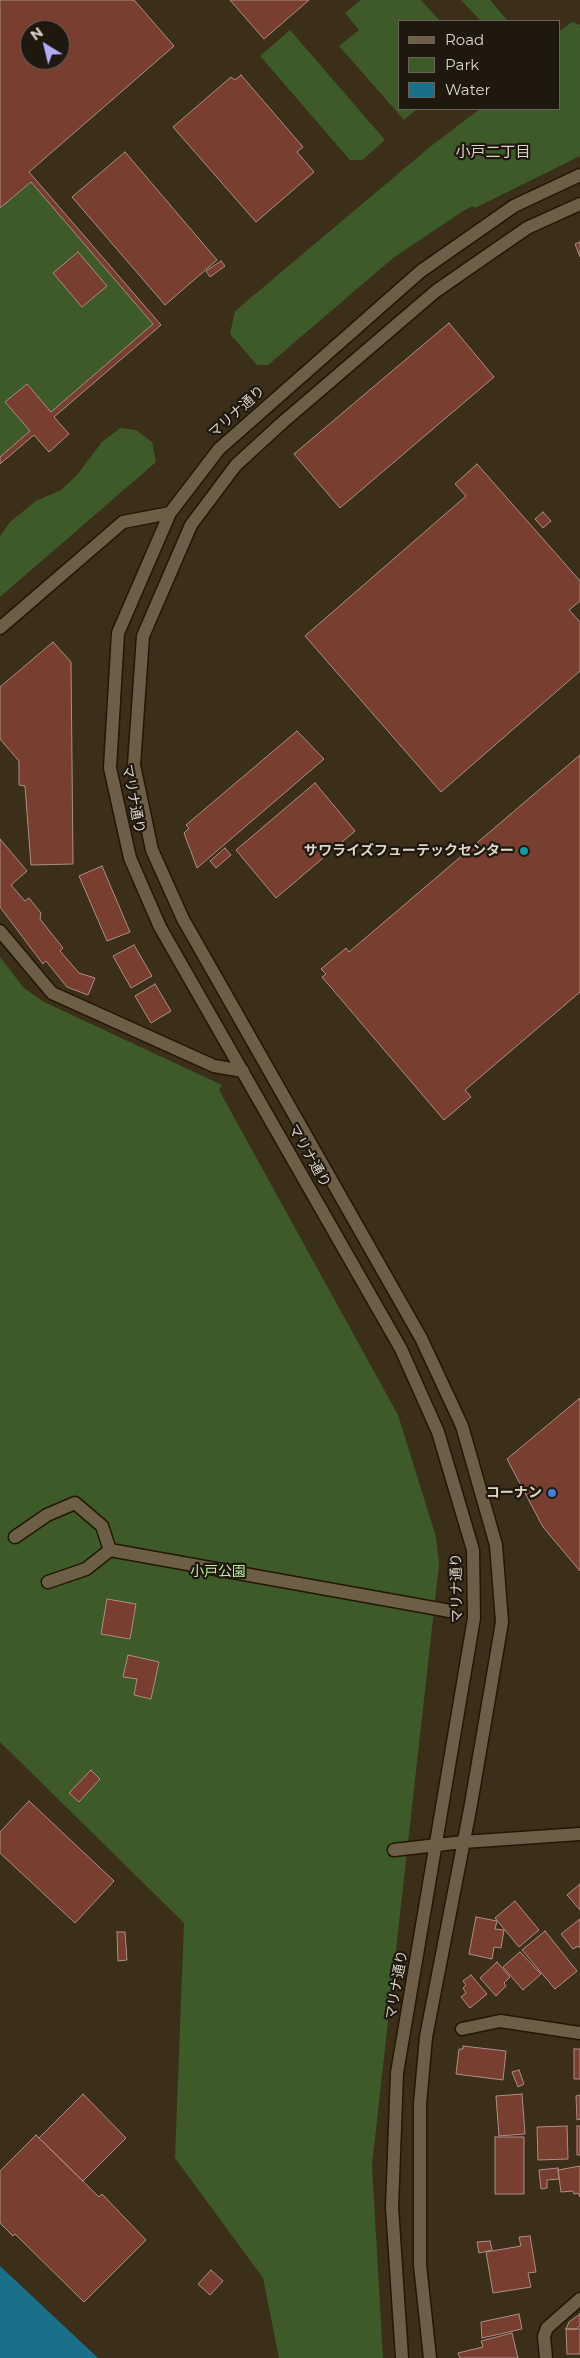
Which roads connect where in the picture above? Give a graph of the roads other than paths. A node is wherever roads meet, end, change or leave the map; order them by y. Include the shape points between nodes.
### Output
1 (580, 175) edge
2 (580, 204) edge
3 (170, 513) junction
4 (0, 628) edge
5 (0, 931) edge
6 (243, 1071) junction
7 (15, 1537) dead end
8 (110, 1550) junction
9 (48, 1582) dead end
10 (450, 1611) dead end
11 (580, 1834) edge
12 (463, 1842) junction
13 (436, 1844) junction
14 (394, 1850) dead end
15 (462, 2029) dead end
16 (580, 2033) edge
17 (580, 2299) edge
18 (402, 2358) edge
19 (430, 2358) edge
20 (546, 2358) edge

1 - 3 street, マリナ通り via 514,206 421,271 219,448
2 - 12 street, マリナ通り via 527,228 436,291 236,465 191,525 144,636 134,765 152,850 183,919 421,1338 462,1426 496,1545 502,1622
3 - 4 street via 123,522
3 - 6 street, マリナ通り via 118,633 110,768 130,858 156,918
5 - 6 street via 52,993 214,1066
6 - 13 street, マリナ通り via 401,1349 438,1432 473,1550 474,1618
7 - 8 street via 47,1515 76,1503 102,1526
8 - 9 street via 86,1569
8 - 10 street
11 - 12 street
12 - 13 street
12 - 19 street, マリナ通り via 426,2037 420,2104 420,2265
13 - 14 street
13 - 18 street, マリナ通り via 398,2073 392,2207
15 - 16 street via 500,2022
17 - 20 street via 547,2328 544,2336

